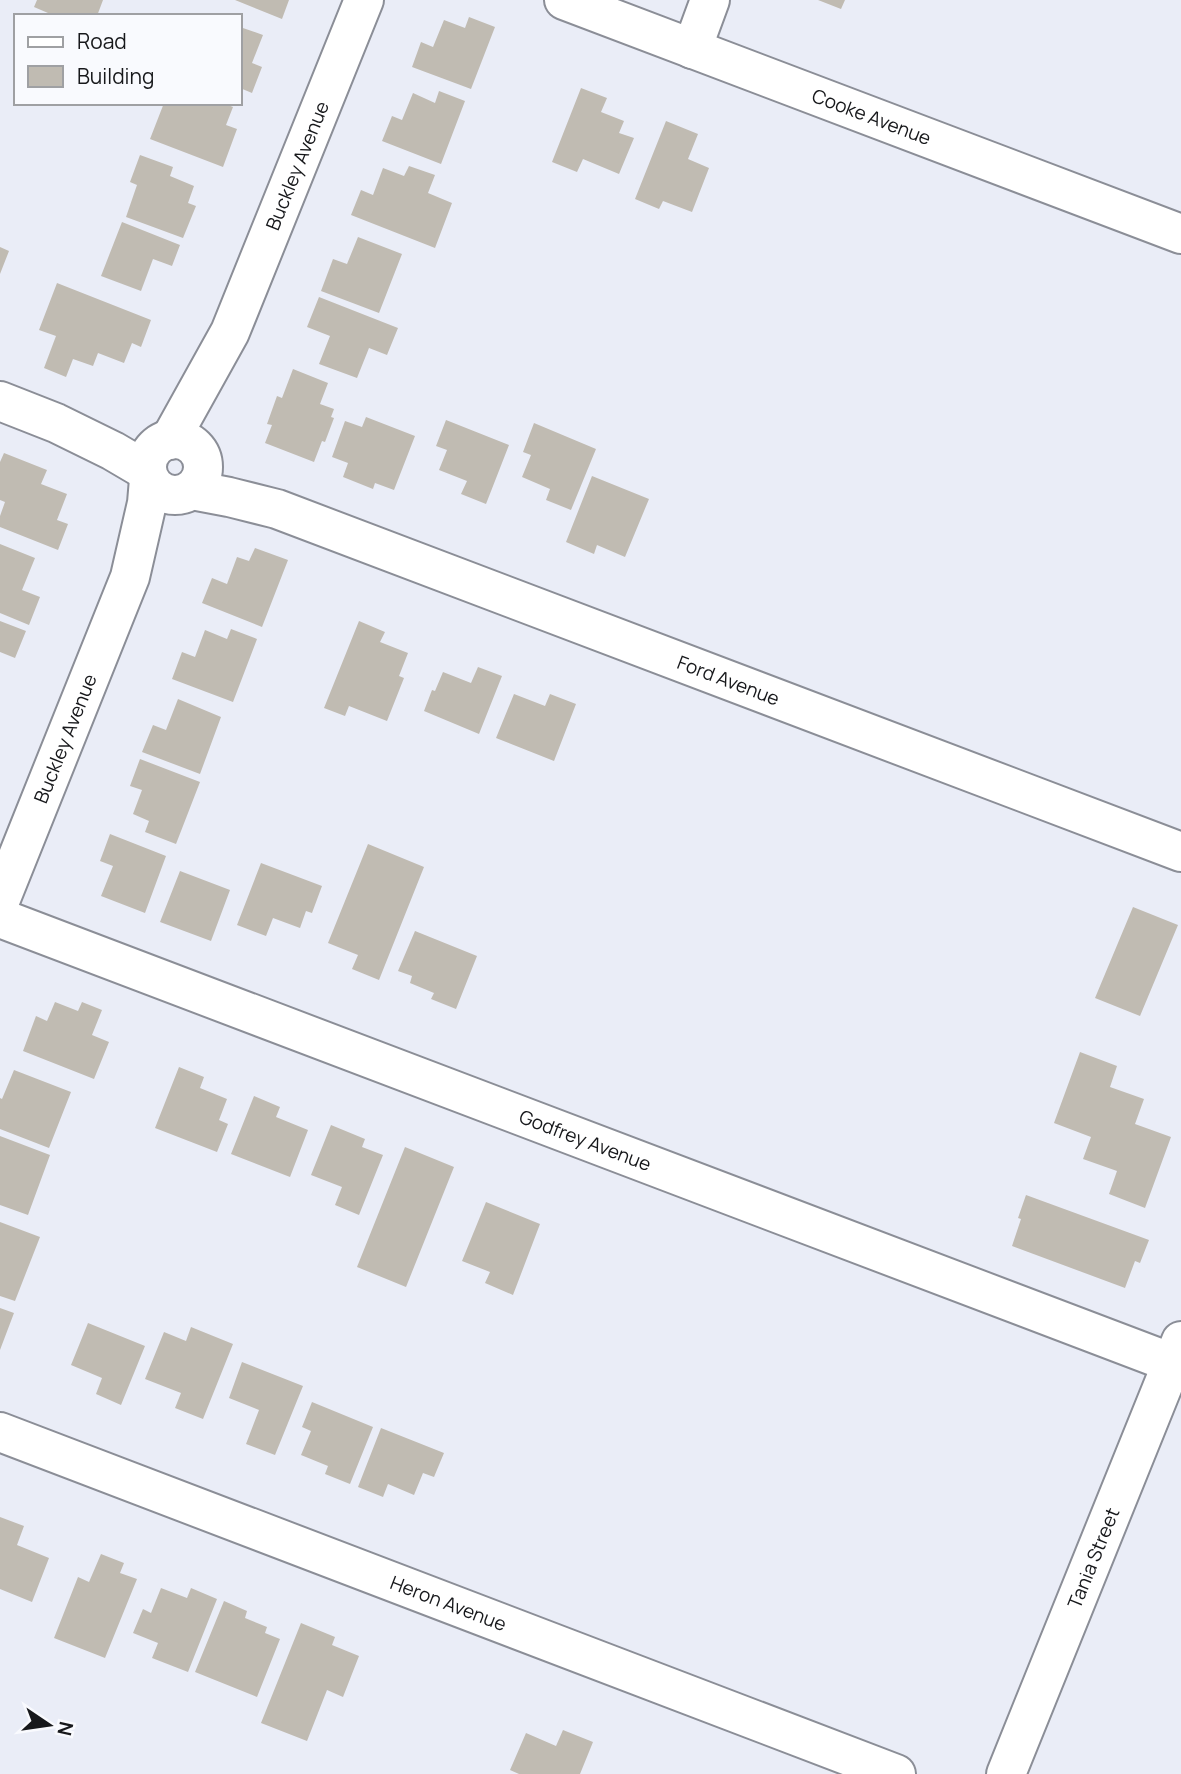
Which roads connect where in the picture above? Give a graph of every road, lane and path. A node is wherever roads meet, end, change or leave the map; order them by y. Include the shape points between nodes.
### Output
1 (364, 0) edge
2 (564, 0) edge
3 (709, 0) edge
4 (691, 49) junction
5 (1181, 234) edge
6 (0, 401) edge
7 (176, 466) junction
8 (1181, 852) edge
9 (0, 901) edge
10 (0, 918) edge
11 (1177, 1352) edge
12 (0, 1432) edge
13 (896, 1774) edge
14 (1006, 1774) edge

1 - 7 street, Buckley Avenue
2 - 4 street, Cooke Avenue
3 - 4 street
4 - 5 street, Cooke Avenue
6 - 7 street, Ford Avenue via 113,451
7 - 8 street, Ford Avenue via 277,509
7 - 9 street, Buckley Avenue via 147,503 130,577
10 - 11 street, Godfrey Avenue
11 - 14 street, Tania Street
12 - 13 street, Heron Avenue

